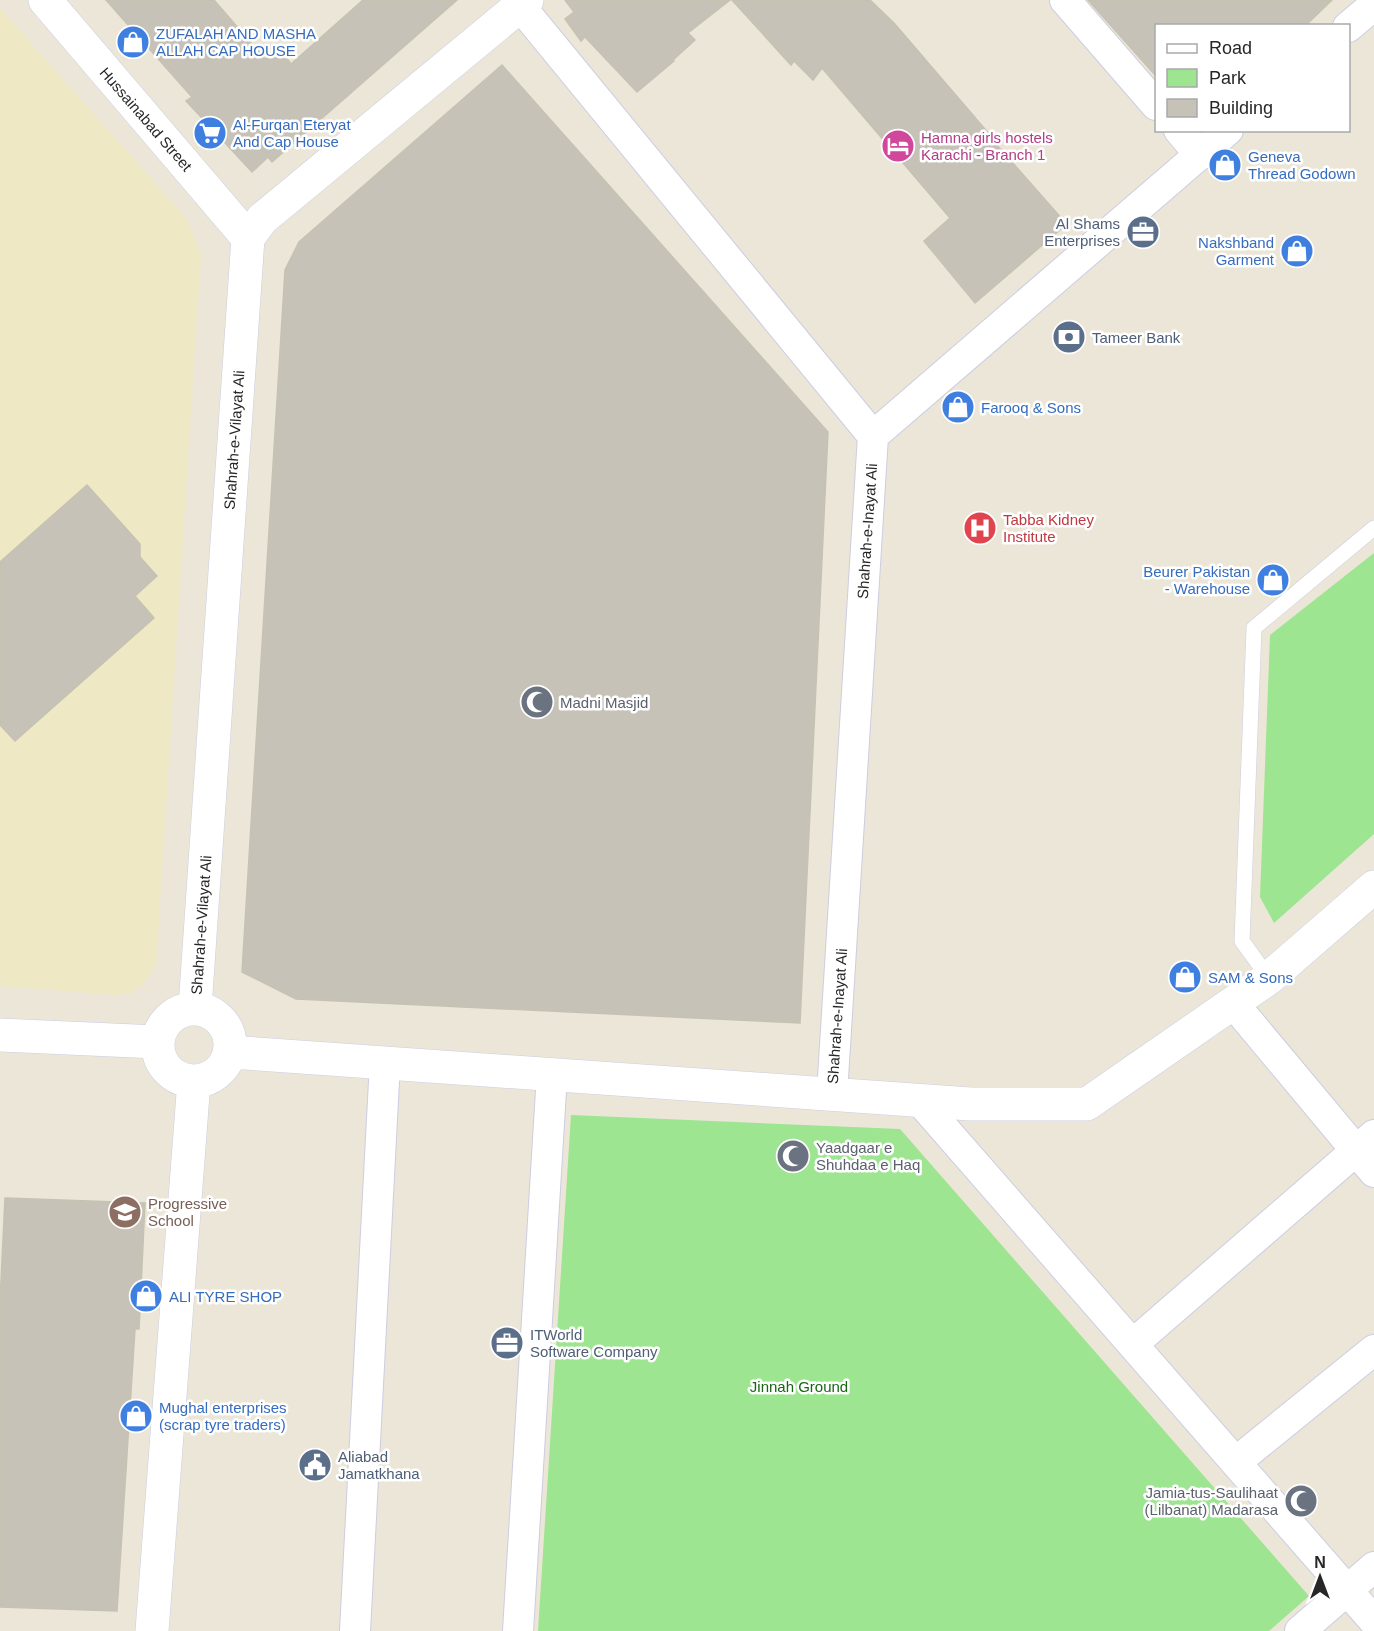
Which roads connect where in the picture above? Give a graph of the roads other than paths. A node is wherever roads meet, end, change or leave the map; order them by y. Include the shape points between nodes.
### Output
1 (45, 0) edge
2 (1065, 0) edge
3 (521, 2) edge
4 (1374, 5) edge
5 (1350, 25) edge
6 (1155, 104) edge
7 (1181, 132) edge
8 (1226, 132) edge
9 (1200, 155) junction
10 (248, 238) junction
11 (873, 436) junction
12 (1374, 528) edge
13 (1374, 887) edge
14 (1269, 978) junction
15 (1233, 1003) junction
16 (195, 1008) junction
17 (0, 1042) edge
18 (157, 1042) junction
19 (230, 1052) junction
20 (385, 1062) junction
21 (552, 1074) junction
22 (194, 1081) junction
23 (832, 1094) junction
24 (920, 1101) junction
25 (1368, 1153) edge
26 (1133, 1344) junction
27 (1374, 1350) edge
28 (1236, 1462) junction
29 (1374, 1567) edge
30 (1347, 1590) junction
31 (1374, 1621) edge
32 (152, 1631) edge
33 (355, 1631) edge
34 (518, 1631) edge
35 (1300, 1631) edge

1 - 10 street, Hussainabad Street
2 - 6 street
3 - 10 street via 270,211
3 - 11 street
4 - 5 street
7 - 9 street
8 - 9 street
9 - 11 street
10 - 16 street, Shahrah-e-Vilayat Ali
11 - 23 street, Shahrah-e-Inayat Ali
12 - 14 lane via 1254,628 1242,941
13 - 14 street
14 - 15 street
15 - 24 street via 1087,1104
15 - 25 street
16 - 18 street via 174,1014 160,1031
16 - 19 street via 208,1011 226,1027
17 - 18 street
18 - 22 street via 162,1063 170,1073
19 - 20 street
19 - 22 street via 217,1073
20 - 21 street
20 - 33 street
21 - 23 street
21 - 34 street
22 - 32 street
23 - 24 street
24 - 26 street
25 - 26 street
26 - 28 street
27 - 28 street
28 - 30 street
29 - 30 street
30 - 31 street
30 - 35 street

